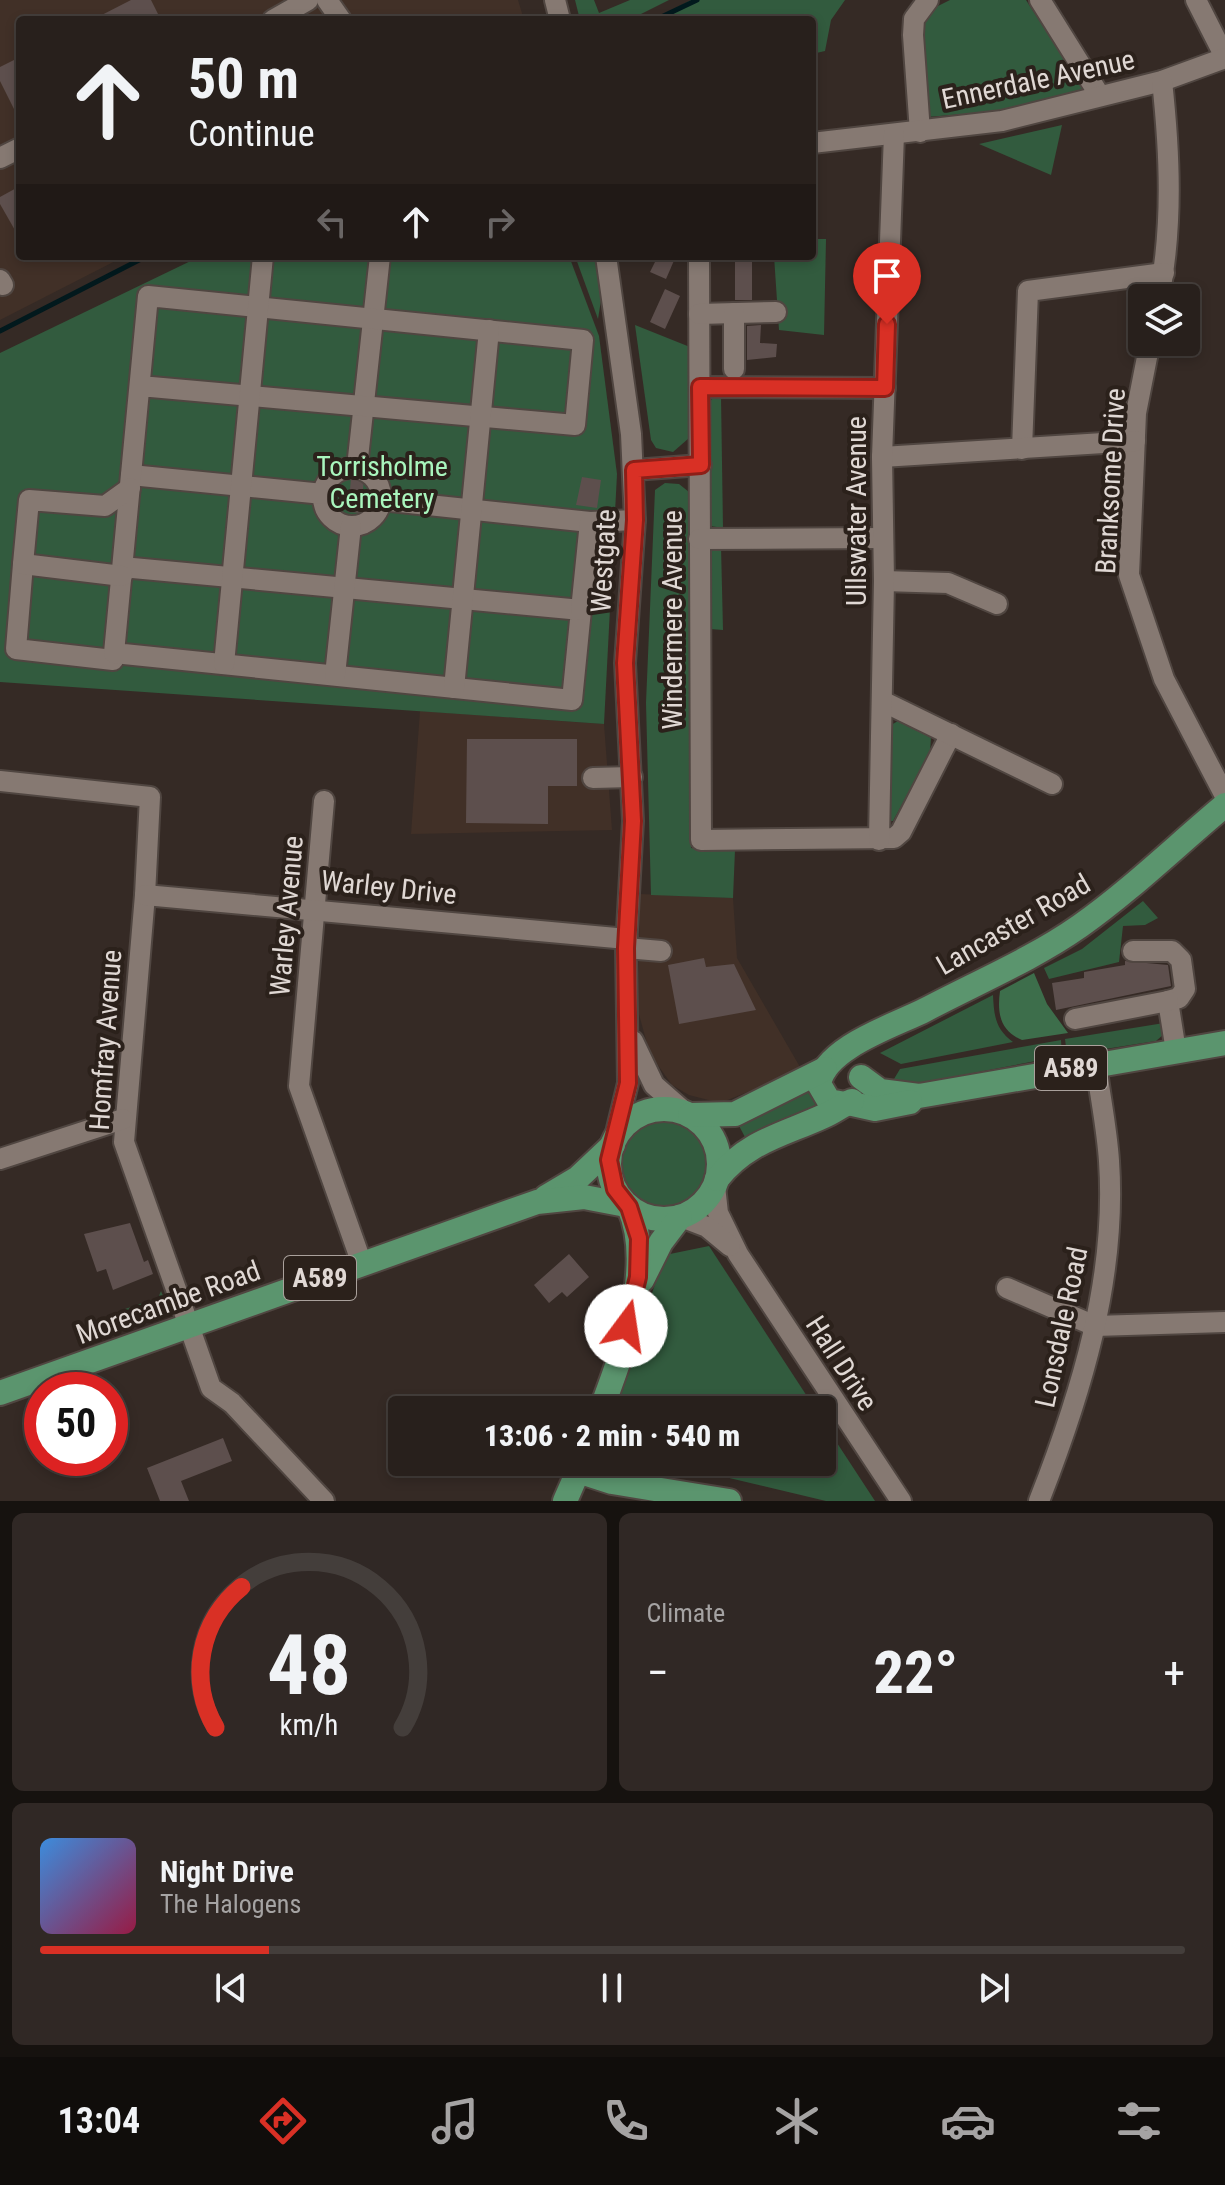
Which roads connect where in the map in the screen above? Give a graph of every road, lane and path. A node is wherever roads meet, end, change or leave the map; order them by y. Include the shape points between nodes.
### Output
1 (308, 0) edge
2 (928, 0) edge
3 (1040, 0) edge
4 (1196, 0) edge
5 (280, 16) edge
6 (1225, 57) edge
7 (1162, 81) junction
8 (1100, 96) junction
9 (920, 132) junction
10 (894, 134) junction
11 (816, 143) edge
12 (263, 260) edge
13 (380, 260) edge
14 (607, 260) edge
15 (699, 260) edge
16 (1164, 273) junction
17 (1162, 284) edge
18 (258, 305) junction
19 (776, 312) dead end
20 (734, 313) junction
21 (699, 314) junction
22 (373, 318) junction
23 (489, 330) junction
24 (1147, 356) edge
25 (734, 369) dead end
26 (140, 386) junction
27 (700, 387) junction
28 (885, 388) junction
29 (250, 395) junction
30 (364, 406) junction
31 (481, 416) junction
32 (1135, 441) junction
33 (1022, 449) junction
34 (882, 457) junction
35 (701, 465) junction
36 (357, 467) junction
37 (634, 470) junction
38 (130, 481) junction
39 (241, 486) junction
40 (323, 494) junction
41 (381, 500) junction
42 (472, 510) junction
43 (635, 520) junction
44 (590, 522) junction
45 (351, 526) junction
46 (881, 538) junction
47 (699, 539) junction
48 (23, 564) junction
49 (122, 571) junction
50 (233, 577) junction
51 (884, 581) junction
52 (345, 588) junction
53 (463, 599) junction
54 (997, 604) dead end
55 (581, 610) junction
56 (114, 653) junction
57 (224, 664) junction
58 (335, 675) junction
59 (454, 688) junction
60 (882, 701) junction
61 (951, 734) junction
62 (632, 777) junction
63 (593, 778) dead end
64 (0, 781) edge
65 (1052, 784) dead end
66 (1225, 796) edge
67 (324, 801) dead end
68 (1225, 805) edge
69 (879, 840) junction
70 (145, 895) junction
71 (317, 908) junction
72 (627, 943) junction
73 (661, 951) dead end
74 (1133, 951) dead end
75 (1168, 1001) junction
76 (626, 1014) junction
77 (1075, 1019) dead end
78 (898, 1023) junction
79 (1225, 1043) edge
80 (1176, 1051) junction
81 (1096, 1064) junction
82 (827, 1068) junction
83 (860, 1076) junction
84 (919, 1096) junction
85 (846, 1104) junction
86 (688, 1114) junction
87 (123, 1119) junction
88 (613, 1143) junction
89 (0, 1159) edge
90 (716, 1182) junction
91 (537, 1202) junction
92 (628, 1206) junction
93 (681, 1217) junction
94 (738, 1254) junction
95 (362, 1264) junction
96 (1007, 1288) dead end
97 (634, 1301) junction
98 (1225, 1322) edge
99 (189, 1326) junction
100 (1095, 1326) junction
101 (0, 1393) edge
102 (605, 1396) edge
103 (576, 1476) edge
104 (599, 1476) edge
105 (678, 1493) junction
106 (324, 1501) edge
107 (565, 1501) edge
108 (654, 1501) edge
109 (729, 1501) edge
110 (901, 1501) edge
111 (1039, 1501) edge

1 - 5 street
2 - 9 street via 914,19 913,35
3 - 8 street
4 - 6 street
6 - 7 street, Ennerdale Avenue
7 - 8 street, Ennerdale Avenue
7 - 16 street via 1171,156
8 - 9 street, Ennerdale Avenue via 1002,121
9 - 10 street, Ennerdale Avenue
10 - 11 street, Ennerdale Avenue
10 - 28 street, Ullswater Avenue
12 - 18 street
13 - 22 street
14 - 37 street, Westgate
15 - 21 street, Windermere Avenue
16 - 17 street
16 - 33 street via 1028,291
18 - 22 street
18 - 26 street via 148,296
18 - 29 street
19 - 20 street
20 - 21 street
20 - 25 street
21 - 27 street, Windermere Avenue
22 - 23 street
22 - 30 street
23 - 31 street
23 - 31 street via 583,340 575,425
24 - 32 street, Branksome Drive
26 - 29 street
26 - 38 street
27 - 28 street
27 - 35 street, Windermere Avenue
28 - 34 street, Ullswater Avenue
29 - 30 street
29 - 39 street
30 - 31 street
30 - 36 street
31 - 42 street
32 - 33 street
32 - 66 street, Branksome Drive via 1129,575 1164,679
33 - 34 street
34 - 46 street, Ullswater Avenue
35 - 37 street
35 - 47 street, Windermere Avenue
36 - 40 street via 341,469 328,479
36 - 41 street via 380,486
37 - 43 street, Westgate
38 - 39 street
38 - 48 street via 105,506 29,500
38 - 49 street
39 - 40 street
39 - 50 street
40 - 45 street via 326,510
41 - 42 street
41 - 45 street via 374,516
42 - 44 street
42 - 53 street
43 - 44 street
43 - 62 street, Westgate via 625,663
44 - 55 street
45 - 52 street
46 - 47 street
46 - 51 street, Ullswater Avenue
47 - 69 street, Windermere Avenue via 701,840
48 - 49 street
48 - 56 street via 16,649 113,660
49 - 50 street
49 - 56 street
50 - 52 street
50 - 57 street
51 - 54 street via 948,583
51 - 60 street, Ullswater Avenue
52 - 53 street
52 - 58 street
53 - 55 street
53 - 59 street
55 - 59 street via 572,700
56 - 57 street
57 - 58 street
58 - 59 street
60 - 61 street
60 - 69 street, Ullswater Avenue
61 - 65 street
61 - 69 street via 901,832
62 - 63 street
62 - 72 street, Westgate
64 - 70 street, Homfray Avenue via 150,797
67 - 71 street, Warley Avenue
68 - 78 main road, Lancaster Road via 1079,927
70 - 71 street, Warley Drive
70 - 87 street, Homfray Avenue
71 - 72 street, Warley Drive
71 - 95 street, Warley Avenue via 299,1086
72 - 73 street, Warley Drive
72 - 76 street, Westgate
74 - 75 street via 1178,955 1185,989
75 - 77 street
75 - 80 street
76 - 86 street, Westgate via 645,1071 666,1098
76 - 88 street, Westgate via 627,1098
78 - 82 main road, Lancaster Road via 856,1042
78 - 83 main road, Lancaster Road via 868,1052
79 - 80 main road, A589
80 - 81 main road, A589
81 - 84 main road, A589
81 - 100 street, Lonsdale Road via 1110,1162 1108,1243
82 - 83 main road, A589 via 849,1064
82 - 85 main road via 819,1084 823,1094
82 - 86 main road, Lancaster Road / A589 via 735,1114
83 - 84 main road, A589 via 880,1091
83 - 85 main road via 860,1092
84 - 85 main road, A589 via 886,1108
85 - 90 main road via 746,1150
86 - 88 main road, A589 via 656,1110 639,1115
86 - 90 main road via 712,1137 719,1164
87 - 89 street
87 - 99 street, Homfray Avenue via 128,1161
88 - 91 main road, Morecambe Road / A589 via 578,1178
88 - 92 main road via 610,1175
90 - 93 main road via 705,1201
90 - 94 street, Hall Drive via 718,1213
91 - 92 main road, Morecambe Road / A589 via 584,1197
91 - 95 main road, Morecambe Road / A589
92 - 93 main road, A589 via 655,1219
92 - 97 main road via 640,1246
93 - 94 street, Hall Drive via 707,1227
93 - 97 main road via 653,1256
94 - 110 street, Hall Drive
95 - 99 main road, Morecambe Road / A589
96 - 100 street
97 - 102 main road
98 - 100 street
99 - 101 main road, Morecambe Road / A589
99 - 106 street, Homfray Avenue via 211,1388 232,1403
100 - 111 street, Lonsdale Road via 1065,1436
103 - 107 main road
104 - 105 main road
105 - 108 main road
105 - 109 main road

